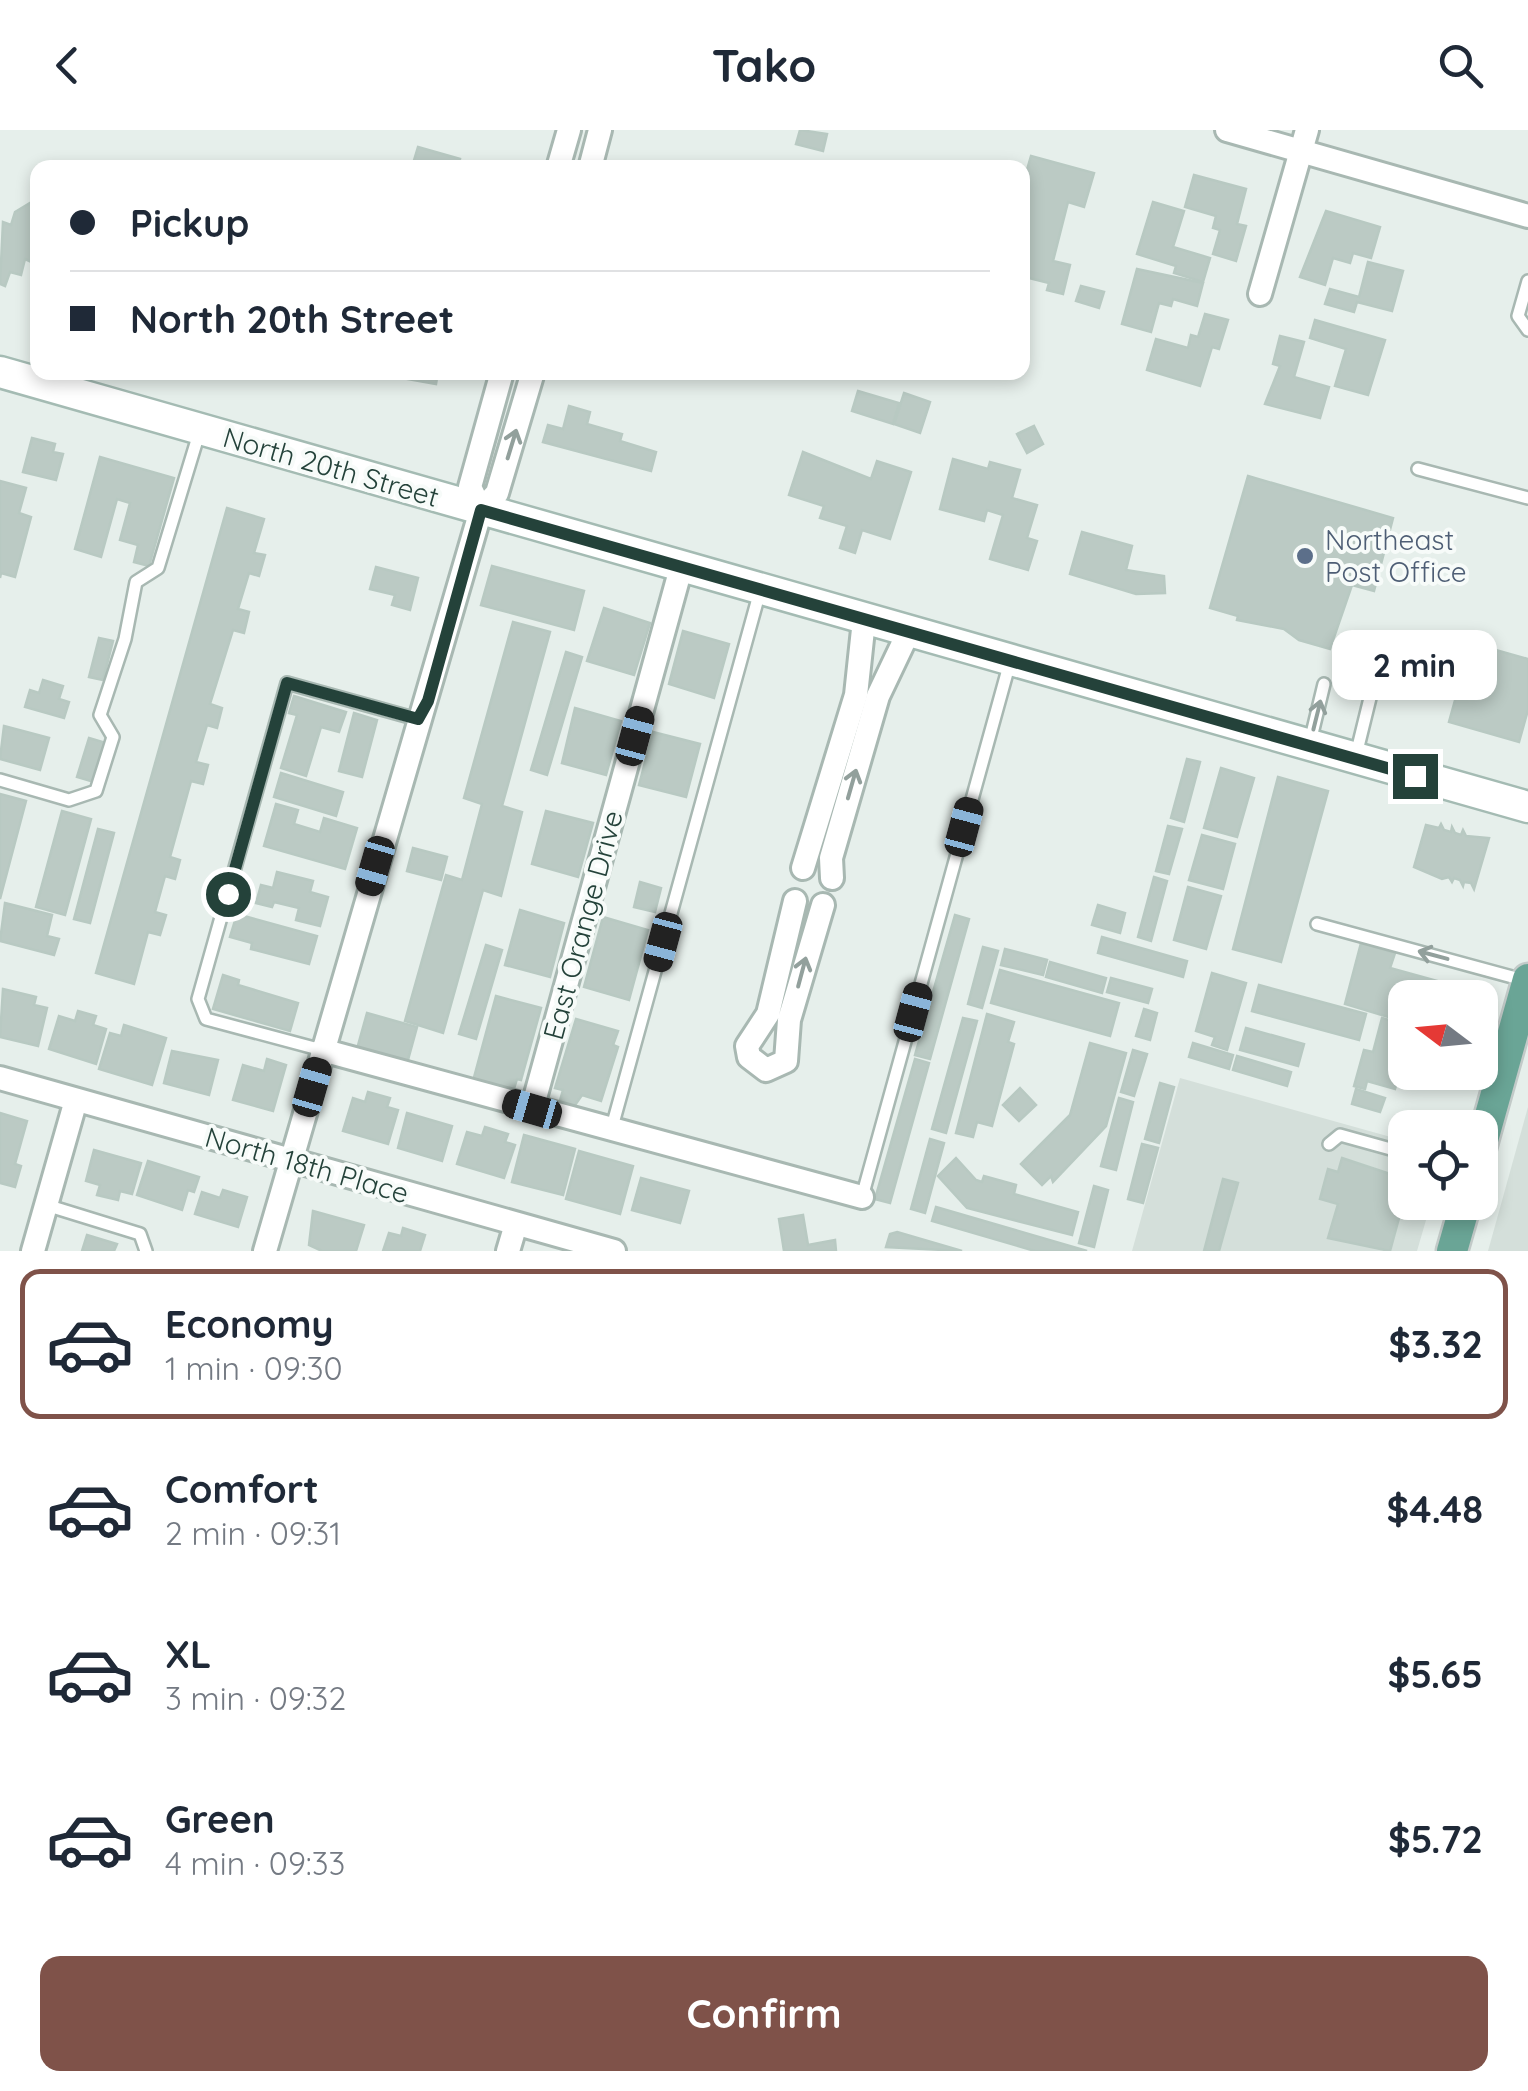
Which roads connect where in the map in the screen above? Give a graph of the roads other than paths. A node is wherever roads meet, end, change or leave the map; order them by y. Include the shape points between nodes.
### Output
1 (569, 130) edge
2 (600, 130) edge
3 (1227, 130) edge
4 (1304, 140) edge
5 (560, 160) edge
6 (592, 160) edge
7 (1528, 216) edge
8 (1528, 282) edge
9 (1260, 294) dead end
10 (1528, 330) edge
11 (0, 372) edge
12 (500, 380) edge
13 (531, 380) edge
14 (200, 430) junction
15 (1418, 469) dead end
16 (1528, 498) edge
17 (481, 510) junction
18 (681, 568) junction
19 (760, 590) junction
20 (864, 620) junction
21 (908, 632) junction
22 (1010, 662) junction
23 (1324, 684) dead end
24 (1371, 694) dead end
25 (418, 719) junction
26 (1309, 746) junction
27 (1355, 759) junction
28 (0, 780) edge
29 (1528, 807) edge
30 (804, 868) junction
31 (832, 878) junction
32 (795, 901) junction
33 (823, 905) junction
34 (1316, 924) dead end
35 (1528, 980) edge
36 (322, 1050) junction
37 (0, 1078) edge
38 (76, 1100) junction
39 (532, 1109) junction
40 (1492, 1110) edge
41 (612, 1127) junction
42 (1329, 1144) dead end
43 (1388, 1148) edge
44 (290, 1160) junction
45 (862, 1197) joint
46 (46, 1205) junction
47 (1461, 1220) edge
48 (516, 1224) junction
49 (33, 1251) edge
50 (146, 1251) edge
51 (265, 1251) edge
52 (508, 1251) edge
53 (614, 1251) edge
54 (1452, 1251) edge

1 - 5 street
2 - 6 street
3 - 4 street
4 - 7 street
4 - 9 street
8 - 10 lane via 1518,316
11 - 14 street, North 20th Street
12 - 17 street via 470,487
17 -> 13 street via 498,493
14 - 17 street, North 20th Street
14 - 28 lane via 158,568 136,582 127,613 100,715 113,738 96,792 69,800
15 - 16 lane
17 - 18 street, North 20th Street
17 - 25 street
18 - 19 street, North 20th Street
18 - 39 street, East Orange Drive
19 - 20 street, North 20th Street
19 - 41 lane
20 - 21 street, North 20th Street
20 - 30 street via 856,695
21 - 22 street, North 20th Street
31 -> 21 street via 831,858 878,696
22 - 26 street, North 20th Street
22 - 45 lane
26 -> 23 lane
24 - 27 lane
25 - 36 street
25 - 36 lane via 287,683 198,999 206,1019
26 - 27 street, North 20th Street
27 - 29 street, North 20th Street
30 - 31 street via 816,866
30 - 32 street via 792,882
31 - 33 street via 833,893
32 - 33 street via 812,909
32 -> 33 street via 768,1014 747,1046 756,1066 766,1070 786,1061 790,1050 788,1020
35 -> 34 lane
35 - 40 main road
36 - 39 street
36 - 44 street
37 - 38 street, North 18th Place
38 - 44 street, North 18th Place
38 - 46 street
39 - 41 street
41 - 45 street
42 - 43 lane via 1340,1135
44 - 48 street, North 18th Place
44 - 51 street
46 - 49 street
46 - 50 lane via 140,1234
47 - 54 main road
48 - 52 street
48 - 53 street, North 18th Place

